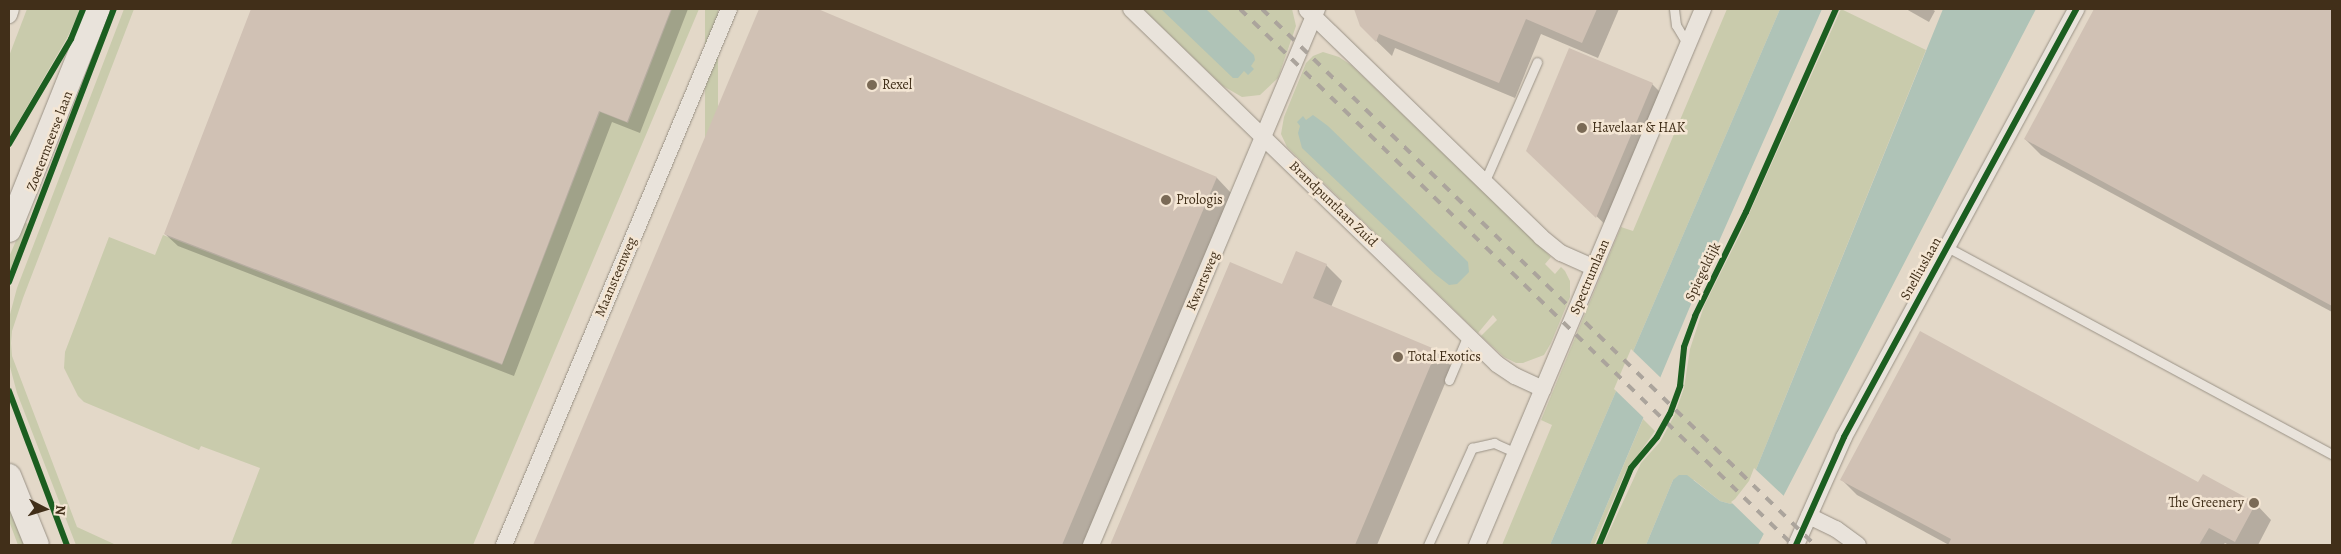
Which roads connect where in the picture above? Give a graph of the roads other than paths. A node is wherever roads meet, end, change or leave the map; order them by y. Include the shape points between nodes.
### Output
1 (11, 9) edge
2 (98, 9) edge
3 (729, 9) edge
4 (1131, 9) edge
5 (1674, 9) edge
6 (1703, 9) edge
7 (2076, 9) edge
8 (1312, 12) edge
9 (9, 15) edge
10 (1688, 45) junction
11 (1536, 62) dead end
12 (1264, 137) junction
13 (1484, 184) junction
14 (9, 230) edge
15 (1947, 247) junction
16 (1594, 268) junction
17 (1468, 335) junction
18 (1449, 380) dead end
19 (1543, 388) junction
20 (1516, 453) junction
21 (2332, 454) edge
22 (9, 476) edge
23 (1809, 516) junction
24 (36, 545) edge
25 (504, 545) edge
26 (1091, 545) edge
27 (1428, 545) edge
28 (1477, 545) edge
29 (1796, 545) edge
30 (1858, 545) edge

1 - 9 street
2 - 14 street, Zoetermeerse laan
3 - 25 street, Maansteenweg
4 - 12 street, Brandpuntlaan Zuid
5 - 10 lane via 1676,26
6 - 10 street, Spectrumlaan
7 - 15 street, Snelliuslaan
8 - 12 street, Kwartsweg
8 - 13 street
10 - 16 street, Spectrumlaan
11 - 13 lane
12 - 17 street, Brandpuntlaan Zuid
12 - 26 street, Kwartsweg
13 - 16 street via 1551,246
15 - 21 lane
15 - 23 street, Snelliuslaan via 1844,436
16 - 19 street, Spectrumlaan
17 - 18 lane
17 - 19 street, Brandpuntlaan Zuid via 1506,370
19 - 20 street, Spectrumlaan
20 - 27 lane via 1494,443 1472,448
20 - 28 street, Spectrumlaan
22 - 24 street
23 - 29 street, Snelliuslaan
23 - 30 street via 1836,529

